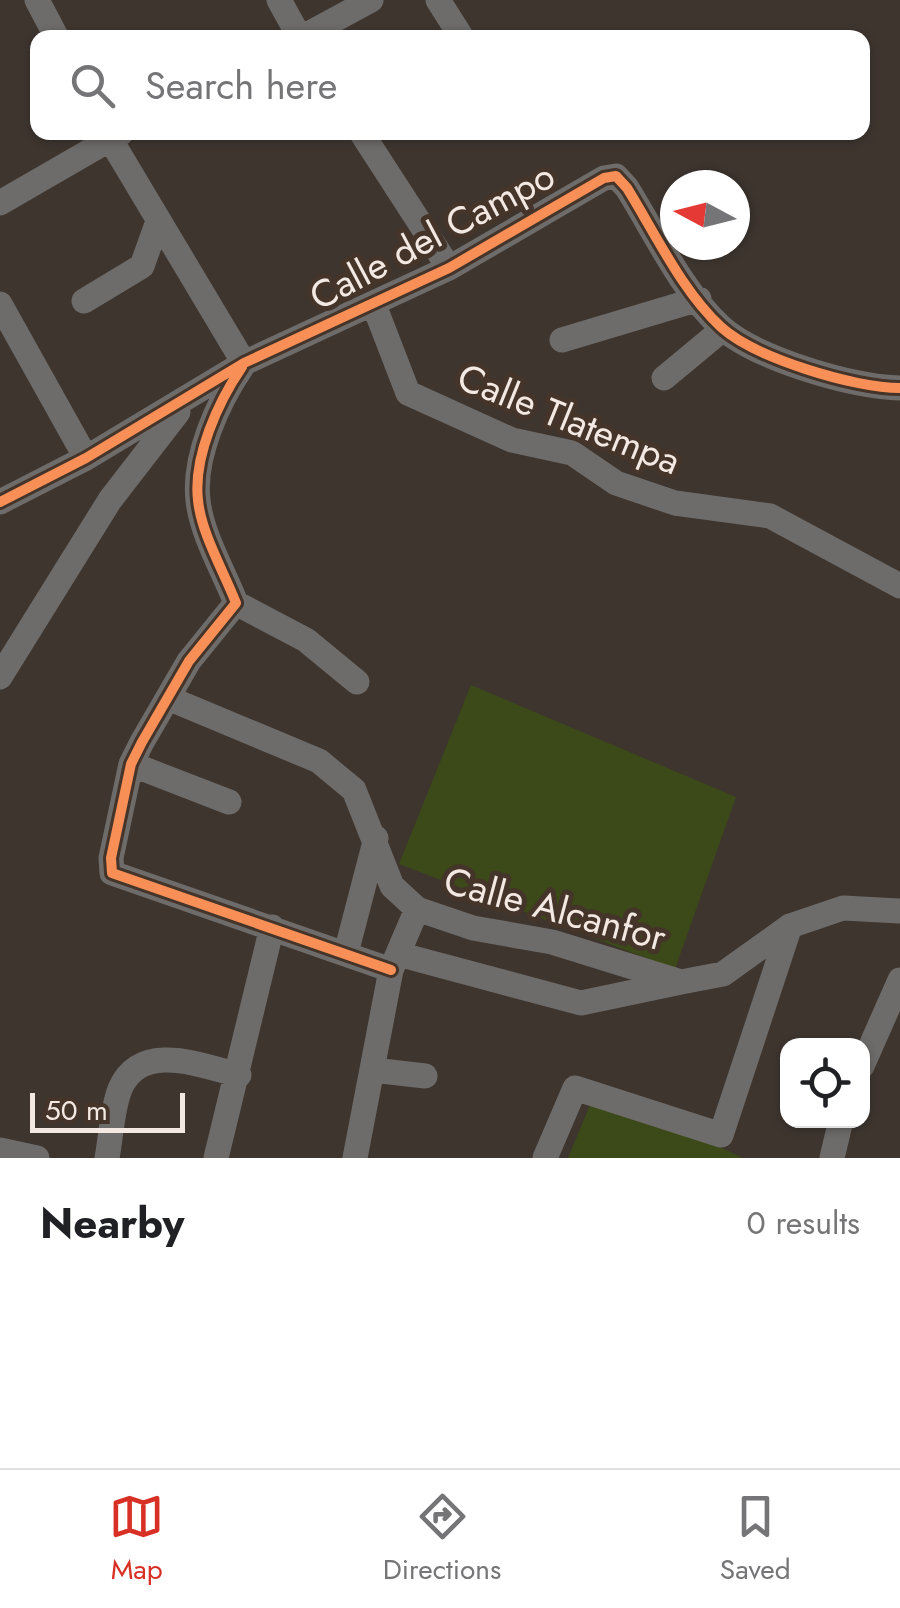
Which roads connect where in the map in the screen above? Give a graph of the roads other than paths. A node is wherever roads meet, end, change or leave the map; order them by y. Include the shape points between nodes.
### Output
1 (38, 0) edge
2 (279, 0) edge
3 (371, 0) edge
4 (438, 0) edge
5 (53, 30) edge
6 (296, 30) edge
7 (315, 30) edge
8 (457, 30) edge
9 (104, 140) edge
10 (115, 140) edge
11 (366, 140) edge
12 (0, 202) edge
13 (157, 224) junction
14 (448, 268) junction
15 (698, 299) junction
16 (84, 302) dead end
17 (0, 304) edge
18 (374, 306) junction
19 (723, 329) junction
20 (562, 340) dead end
21 (244, 363) junction
22 (664, 378) dead end
23 (900, 388) edge
24 (191, 397) junction
25 (86, 458) junction
26 (0, 502) edge
27 (900, 586) edge
28 (236, 603) junction
29 (0, 678) edge
30 (356, 682) dead end
31 (168, 698) junction
32 (132, 764) junction
33 (228, 802) dead end
34 (376, 838) junction
35 (417, 910) junction
36 (900, 911) edge
37 (790, 926) junction
38 (272, 927) junction
39 (346, 952) junction
40 (395, 962) junction
41 (900, 980) edge
42 (681, 982) junction
43 (870, 1048) edge
44 (373, 1070) junction
45 (239, 1075) junction
46 (426, 1076) dead end
47 (839, 1128) edge
48 (0, 1150) edge
49 (38, 1158) edge
50 (107, 1158) edge
51 (216, 1158) edge
52 (355, 1158) edge
53 (545, 1158) edge
54 (832, 1158) edge

1 - 5 street
2 - 6 street
3 - 7 street
4 - 8 street
9 - 12 street
10 - 13 street
11 - 14 street
13 - 16 street via 142,266
13 - 21 street
14 - 15 street, Calle del Campo via 616,176
14 - 18 street, Calle del Campo
15 - 19 street, Calle del Campo
15 - 20 street
17 - 25 street
18 - 21 street, Calle del Campo
18 - 27 street, Calle Tlatempa via 408,393 512,440 572,452 616,483 674,503 770,516
19 - 22 street
19 - 23 street, Calle del Campo via 851,385
21 - 24 street, Calle del Campo
21 - 28 street via 202,453 197,484 198,504
24 - 25 street, Calle del Campo
24 - 29 street via 110,500
25 - 26 street, Calle del Campo
28 - 30 street via 306,640
28 - 31 street
31 - 32 street
31 - 34 street via 320,761 354,790
32 - 33 street
32 - 38 street via 112,873
34 - 35 street via 392,886
34 - 39 street
35 - 40 street, Calle Alcanfor
35 - 42 street, Calle Alcanfor
36 - 37 street, Calle Alcanfor via 842,908
37 - 42 street, Calle Alcanfor via 723,974
37 - 53 street via 721,1135 575,1088
38 - 39 street
38 - 45 street
39 - 40 street
40 - 42 street via 581,1003
40 - 44 street, Calle Alcanfor
41 - 43 street
44 - 46 street
44 - 52 street, Calle Alcanfor
45 - 50 street via 170,1058 130,1074 120,1089
45 - 51 street
47 - 54 street
48 - 49 street

